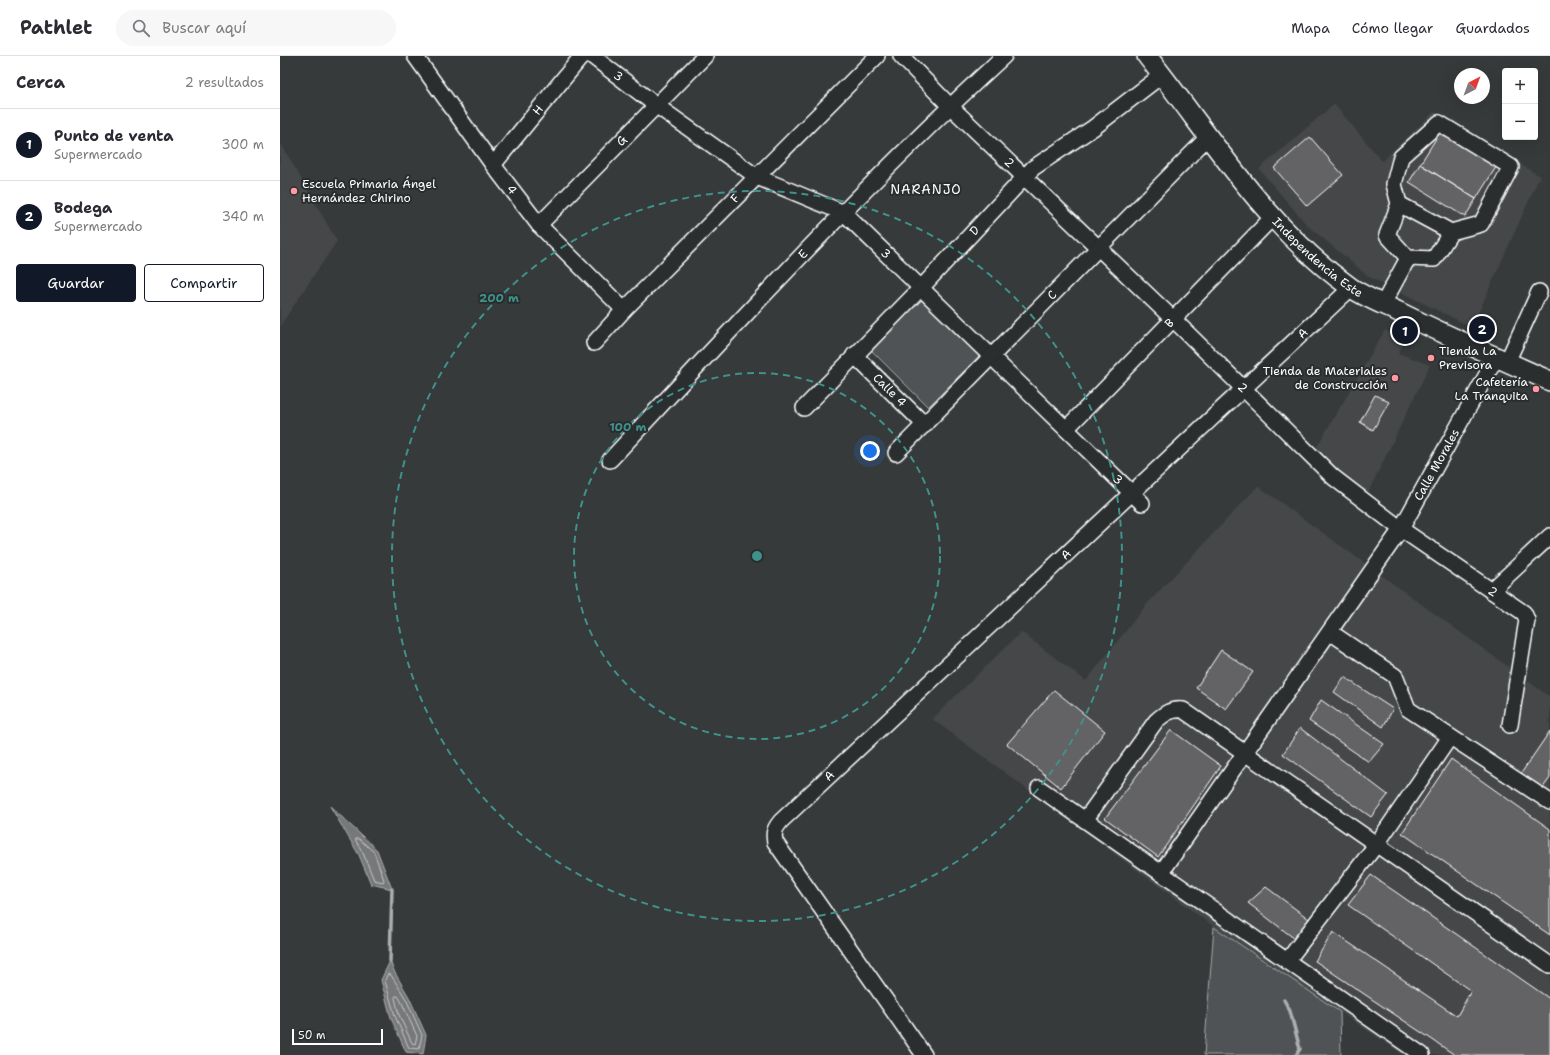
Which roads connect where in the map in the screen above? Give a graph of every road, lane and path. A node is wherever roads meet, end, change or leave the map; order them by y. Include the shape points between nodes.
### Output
1 (415, 56) edge
2 (582, 56) edge
3 (592, 56) edge
4 (705, 56) edge
5 (877, 56) edge
6 (901, 56) edge
7 (1004, 56) edge
8 (1156, 62) edge
9 (657, 106) junction
10 (950, 106) junction
11 (1208, 137) junction
12 (493, 165) junction
13 (757, 177) junction
14 (1025, 177) junction
15 (1399, 204) junction
16 (844, 213) junction
17 (1272, 218) junction
18 (539, 225) junction
19 (1451, 232) junction
20 (1099, 248) junction
21 (1408, 258) junction
22 (921, 288) junction
23 (1351, 288) junction
24 (1539, 292) dead end
25 (1383, 304) junction
26 (624, 310) junction
27 (1173, 319) junction
28 (594, 343) dead end
29 (854, 355) junction
30 (992, 357) junction
31 (1502, 360) junction
32 (1550, 381) edge
33 (1242, 389) junction
34 (804, 408) dead end
35 (925, 425) junction
36 (1066, 429) junction
37 (896, 453) dead end
38 (610, 460) dead end
39 (1131, 492) junction
40 (1142, 503) dead end
41 (1401, 529) junction
42 (1550, 536) edge
43 (1491, 591) junction
44 (1330, 632) junction
45 (1510, 725) dead end
46 (1450, 737) junction
47 (1245, 753) junction
48 (1039, 788) dead end
49 (1550, 802) edge
50 (1085, 820) junction
51 (1376, 845) junction
52 (1161, 873) junction
53 (1286, 960) junction
54 (1550, 965) edge
55 (924, 1055) edge
56 (1422, 1055) edge

1 - 12 street, 4
2 - 12 street, H
3 - 9 street, 3
4 - 9 street, G
5 - 13 street, F
6 - 10 street, 2
7 - 10 street, E
8 - 11 main road, Independencia Este
8 - 14 street, D via 1094,128 1033,168
9 - 13 street, 3
9 - 18 street, G
10 - 14 street, 2
10 - 16 street, E
11 - 17 main road, Independencia Este
11 - 20 street, C
12 - 18 street, 4
13 - 16 street, 3
13 - 26 street, F
14 - 20 street, 2
14 - 22 street, D
15 - 19 street
15 - 19 street via 1394,184 1401,157 1439,123 1511,167 1481,224
15 - 21 street via 1387,235
16 - 22 street, 3
16 - 38 street, E
17 - 23 main road, Independencia Este via 1312,257
17 - 27 street, B
18 - 26 street, 4
19 - 21 street via 1434,259
20 - 27 street, 2
20 - 30 street, C
21 - 25 street
22 - 29 street, D
22 - 30 street, 3
23 - 25 main road, Independencia Este
23 - 33 street, A
24 - 31 street, Calle Morales
25 - 31 main road, Independencia Este
26 - 28 street, F
27 - 33 street, 2
27 - 36 street, B
29 - 34 street, D
29 - 35 street, Calle 4
30 - 35 street, C
30 - 36 street, 3
31 - 32 main road, Independencia Este
31 - 41 street, Calle Morales
33 - 39 street, A
33 - 41 street, 2 via 1333,478
35 - 37 street, C
36 - 39 street, 3
39 - 40 street, 3
39 - 55 street, A via 776,827 775,842
41 - 43 street, 2
41 - 44 street, Calle Morales
42 - 43 street
43 - 45 street, 2 via 1524,613 1527,620
44 - 46 street via 1395,676 1408,709
44 - 47 street, Calle Morales
46 - 49 street
46 - 51 street
47 - 50 street via 1183,710 1167,712 1156,720
47 - 51 street
47 - 52 street, Calle Morales
48 - 50 street
50 - 52 street
51 - 53 street
51 - 54 street
52 - 53 street
53 - 56 street

